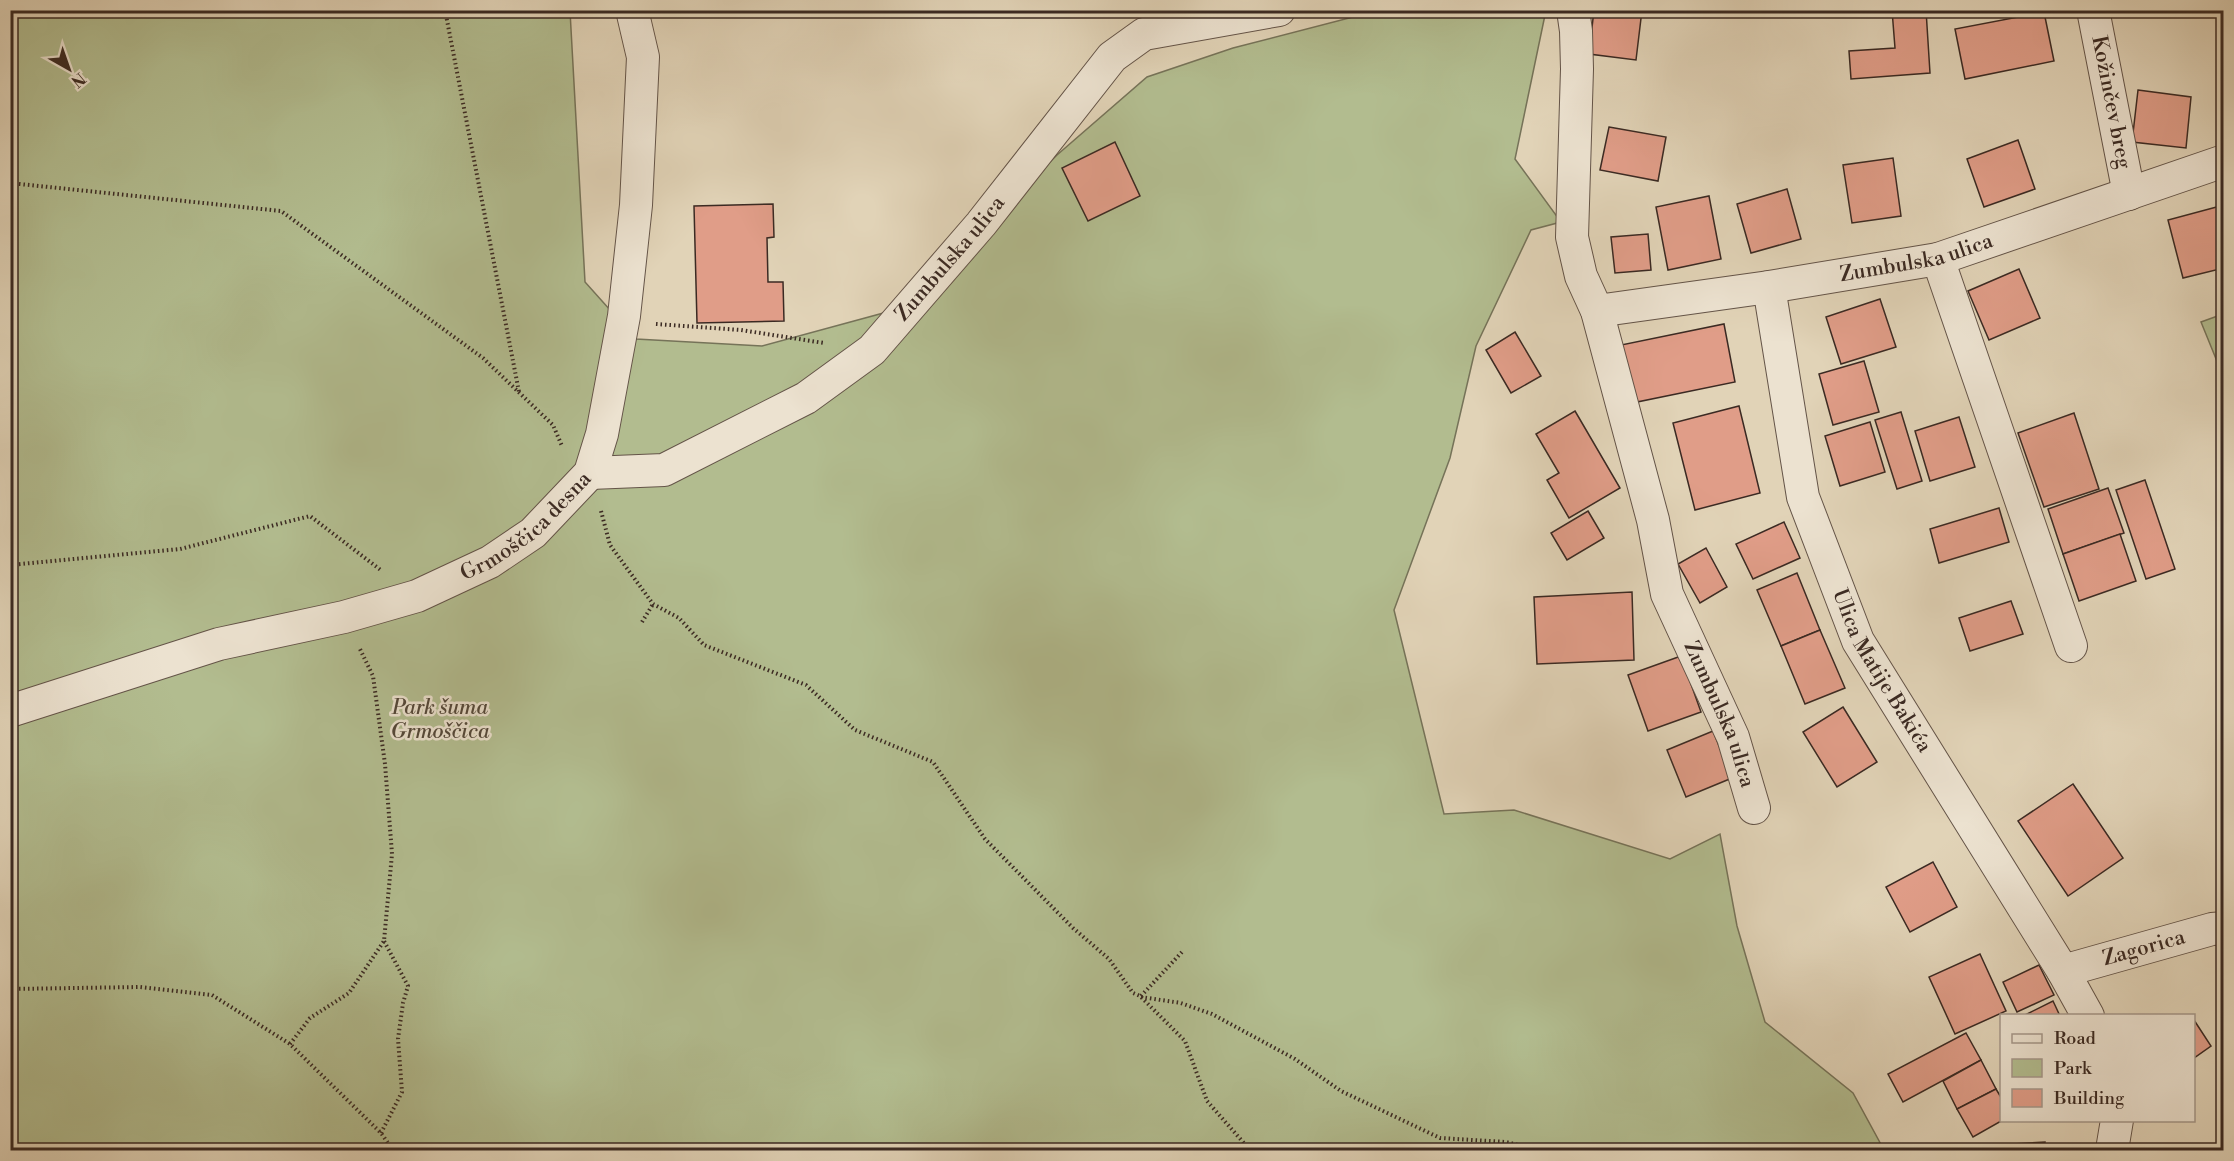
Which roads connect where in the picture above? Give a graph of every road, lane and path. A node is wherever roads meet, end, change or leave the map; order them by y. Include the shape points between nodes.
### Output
1 (445, 10) edge
2 (633, 10) edge
3 (1279, 10) edge
4 (1573, 10) edge
5 (2093, 10) edge
6 (2223, 161) edge
7 (10, 183) edge
8 (2129, 194) junction
9 (1938, 259) junction
10 (1769, 287) junction
11 (1597, 311) junction
12 (624, 316) junction
13 (872, 350) junction
14 (519, 393) junction
15 (590, 473) junction
16 (10, 565) edge
17 (417, 596) junction
18 (653, 604) junction
19 (344, 617) junction
20 (642, 622) dead end
21 (2071, 646) dead end
22 (10, 711) edge
23 (1754, 808) dead end
24 (2223, 928) edge
25 (384, 941) junction
26 (1182, 952) dead end
27 (2063, 971) junction
28 (10, 989) edge
29 (1140, 996) junction
30 (2087, 1014) edge
31 (290, 1044) junction
32 (2116, 1122) edge
33 (381, 1133) junction
34 (393, 1150) edge
35 (1250, 1150) edge
36 (1539, 1150) edge
37 (2112, 1150) edge

1 - 14 path
2 - 12 street, Grmoščica desna via 643,57 636,205
3 - 13 street, Zumbulska ulica via 1144,34 1112,57 981,224
4 - 11 street, Zumbulska ulica via 1576,69 1572,237 1581,276
5 - 8 street, Kožinčev breg
6 - 8 street, Zumbulska ulica
7 - 14 path via 281,211 483,358
8 - 9 street, Zumbulska ulica
9 - 10 street, Zumbulska ulica
9 - 21 street
10 - 11 street, Zumbulska ulica
10 - 27 street, Ulica Matije Bakića via 1803,497 1858,641
11 - 23 street, Zumbulska ulica via 1653,520 1667,594 1733,737
12 - 13 path via 642,323 741,330
12 - 15 street, Grmoščica desna via 602,434
13 - 15 street, Zumbulska ulica via 806,398 664,470
14 - 15 path via 553,425 571,466
15 - 17 street, Grmoščica desna via 533,533 490,562
15 - 18 path via 610,545
16 - 17 path via 180,549 310,516
17 - 19 street, Grmoščica desna
18 - 20 path
18 - 29 path via 679,618 704,645 806,685 855,730 933,762 985,839 1109,959 1133,993
19 - 22 street, Grmoščica desna via 219,644
19 - 25 path via 373,676 385,764 392,854
24 - 27 street, Zagorica
25 - 31 path via 349,993 310,1018
25 - 33 path via 408,986 398,1039 402,1092
26 - 29 path
27 - 30 street, Ulica Matije Bakića
28 - 31 path via 140,987 212,995
29 - 35 path via 1185,1041 1207,1101
29 - 36 path via 1181,1003 1212,1014 1295,1059 1341,1091 1440,1138 1506,1142
31 - 33 path
32 - 37 street
33 - 34 path

